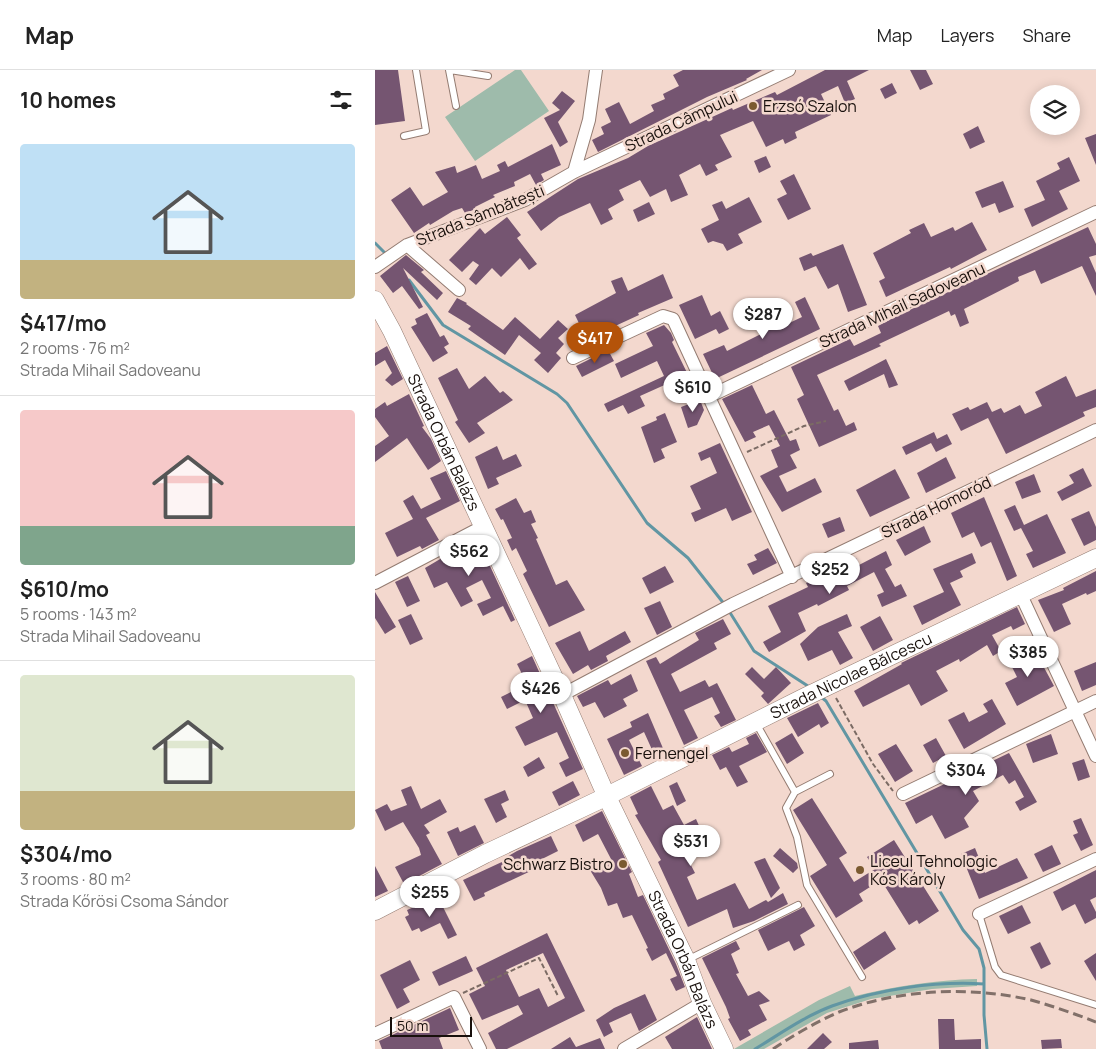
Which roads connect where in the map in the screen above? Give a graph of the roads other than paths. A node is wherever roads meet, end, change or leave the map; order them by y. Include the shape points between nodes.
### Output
1 (416, 70) edge
2 (450, 70) edge
3 (596, 70) edge
4 (789, 70) edge
5 (488, 76) dead end
6 (456, 106) dead end
7 (404, 136) dead end
8 (574, 172) junction
9 (1096, 212) edge
10 (407, 245) junction
11 (379, 264) edge
12 (459, 290) dead end
13 (375, 300) edge
14 (573, 358) dead end
15 (708, 397) junction
16 (1096, 430) edge
17 (482, 527) junction
18 (1096, 558) edge
19 (792, 577) junction
20 (375, 583) edge
21 (1021, 594) junction
22 (562, 695) junction
23 (1096, 701) edge
24 (1074, 711) junction
25 (756, 722) junction
26 (1096, 756) edge
27 (830, 774) dead end
28 (795, 792) junction
29 (903, 794) road end
30 (606, 796) junction
31 (1096, 859) edge
32 (799, 905) dead end
33 (375, 911) edge
34 (979, 914) joint
35 (686, 960) junction
36 (862, 977) dead end
37 (702, 1003) junction
38 (1096, 1005) edge
39 (375, 1034) edge
40 (480, 1049) edge
41 (624, 1049) edge
42 (724, 1049) edge

1 - 7 lane via 426,131
2 - 5 lane
2 - 6 lane
3 - 8 street via 589,120
4 - 8 street, Strada Câmpului
8 - 10 street, Strada Sâmbătești via 525,200
9 - 15 street, Strada Mihail Sadoveanu
10 - 11 street, Strada Sâmbătești
10 - 12 street
13 - 17 main road, Strada Orbán Balázs
14 - 15 street via 663,316 670,316
15 - 19 street
16 - 19 street, Strada Homoród
17 - 20 street
17 - 22 main road, Strada Orbán Balázs
18 - 21 main road, Strada Nicolae Bălcescu
19 - 22 street, Strada Homoród via 728,607
21 - 24 street
21 - 25 main road, Strada Nicolae Bălcescu
22 - 30 main road, Strada Orbán Balázs
23 - 24 street
24 - 26 street
24 - 29 street
25 - 28 lane
25 - 30 main road, Strada Nicolae Bălcescu
27 - 28 lane
28 - 36 lane via 786,808 797,837 807,885
30 - 33 main road, Strada Nicolae Bălcescu
30 - 35 main road, Strada Orbán Balázs
31 - 34 street
32 - 35 lane
34 - 38 lane via 995,967 1001,975
35 - 37 main road, Strada Orbán Balázs
37 - 41 street
37 - 42 main road, Strada Orbán Balázs
39 - 40 street via 454,997

